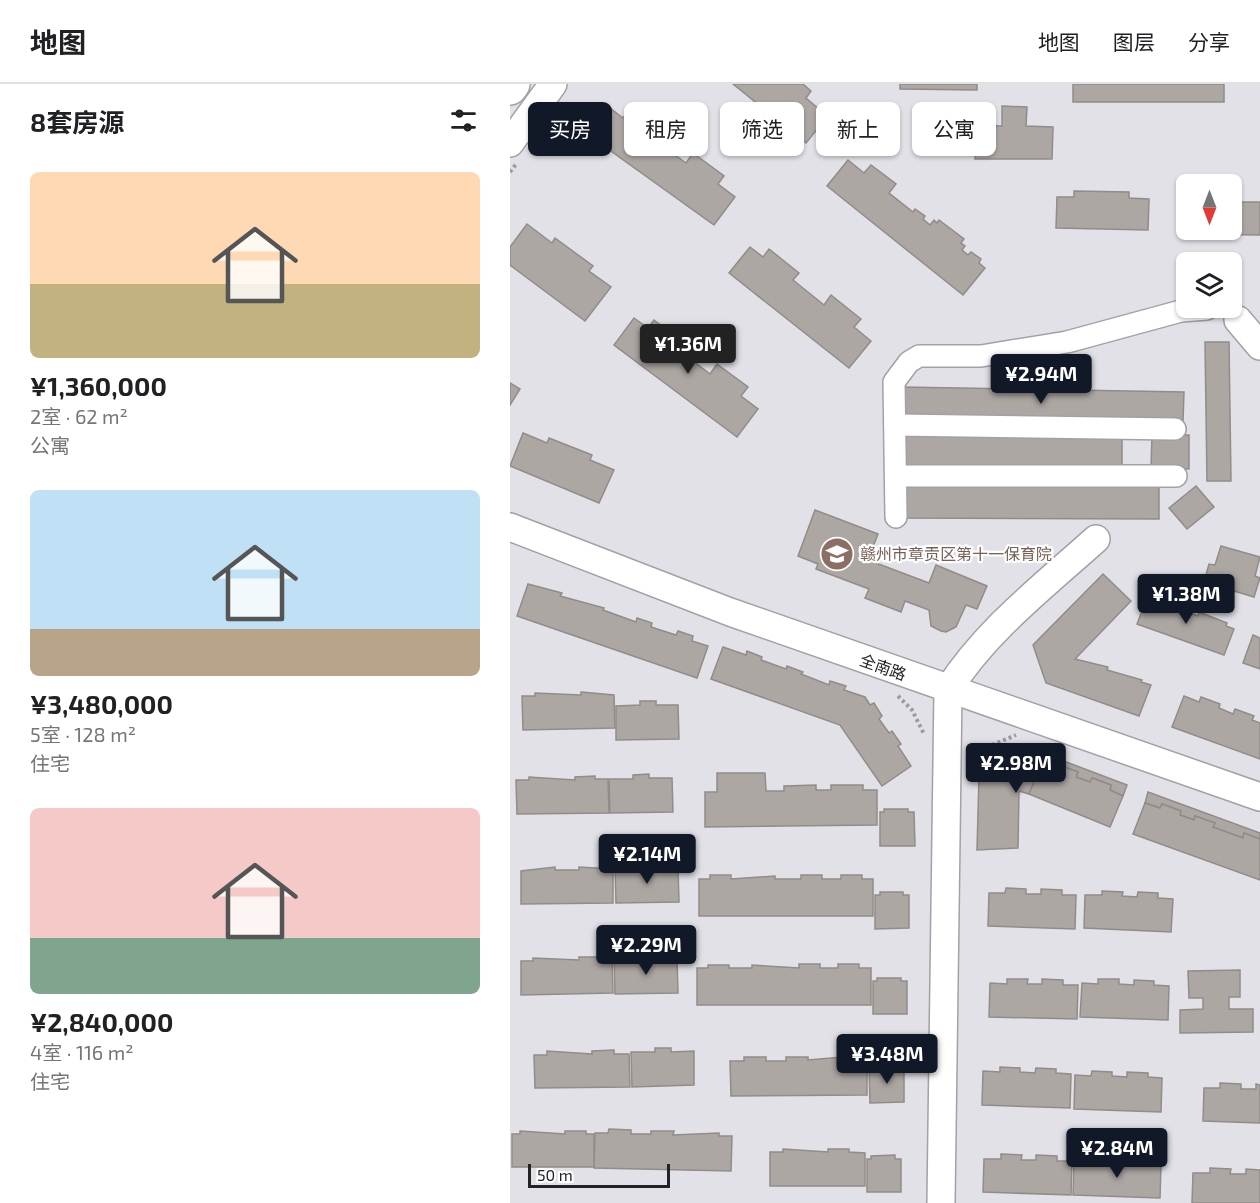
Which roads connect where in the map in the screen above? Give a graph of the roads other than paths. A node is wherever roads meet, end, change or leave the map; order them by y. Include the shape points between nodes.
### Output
1 (513, 84) edge
2 (553, 84) edge
3 (510, 88) edge
4 (510, 143) edge
5 (1176, 311) edge
6 (1238, 320) dead end
7 (1260, 346) edge
8 (895, 425) junction
9 (1175, 429) dead end
10 (896, 476) junction
11 (1176, 476) dead end
12 (896, 517) dead end
13 (510, 527) edge
14 (1096, 539) dead end
15 (948, 690) junction
16 (1260, 797) edge
17 (941, 1203) edge

1 - 3 main road
2 - 4 street
5 - 8 street via 1067,342 981,356 919,356 900,370 894,382
6 - 7 street
8 - 9 street
8 - 10 street
10 - 11 street
10 - 12 street
13 - 15 street, 全南路 via 680,594
14 - 15 street via 993,632
15 - 16 street, 全南路
15 - 17 street

